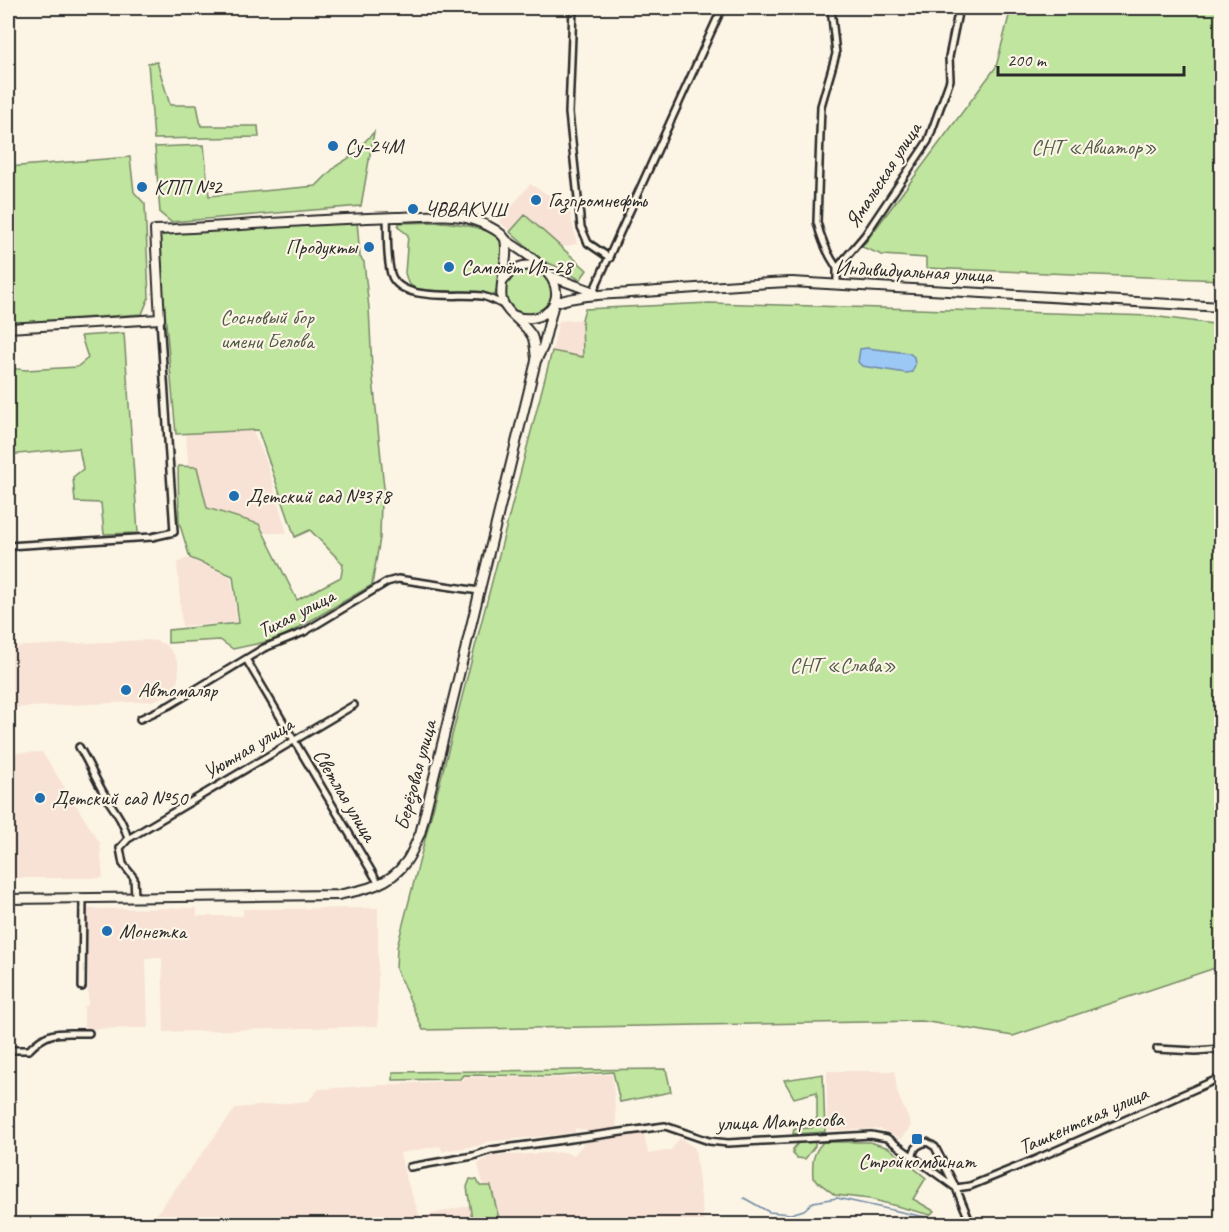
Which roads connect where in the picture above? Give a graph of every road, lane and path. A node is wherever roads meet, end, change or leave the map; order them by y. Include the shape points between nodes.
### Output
1 (573, 8) edge
2 (722, 8) edge
3 (831, 8) edge
4 (959, 8) edge
5 (387, 217) junction
6 (505, 240) junction
7 (610, 258) junction
8 (837, 268) junction
9 (547, 273) junction
10 (504, 280) junction
11 (837, 284) junction
12 (593, 292) junction
13 (604, 294) junction
14 (554, 303) junction
15 (505, 306) junction
16 (1221, 308) edge
17 (513, 315) junction
18 (160, 319) junction
19 (8, 328) edge
20 (536, 361) junction
21 (8, 546) edge
22 (479, 591) junction
23 (246, 659) junction
24 (354, 705) dead end
25 (140, 719) dead end
26 (293, 740) junction
27 (79, 747) dead end
28 (128, 839) junction
29 (379, 884) junction
30 (135, 897) junction
31 (83, 898) junction
32 (8, 899) edge
33 (8, 961) edge
34 (8, 976) edge
35 (82, 987) dead end
36 (89, 1033) dead end
37 (1157, 1049) dead end
38 (1221, 1049) edge
39 (8, 1050) edge
40 (1221, 1077) edge
41 (914, 1156) junction
42 (410, 1167) dead end
43 (956, 1188) junction
44 (971, 1224) edge

1 - 7 street via 569,113 582,234
2 - 7 street
3 - 8 street, Ямальская улица via 836,54 821,106 817,222 820,237
4 - 8 street, Ямальская улица via 949,57 950,80 928,141 865,235
5 - 6 main road via 471,219 501,234
5 - 15 street via 388,256 398,284 415,292 485,297
5 - 18 main road via 154,230
6 - 9 main road
6 - 10 main road via 508,252
7 - 12 street
8 - 11 street
9 - 10 main road via 529,265 521,266
9 - 12 main road, Индивидуальная улица
9 - 14 main road via 555,289
10 - 15 main road
11 - 13 main road, Индивидуальная улица via 792,282
11 - 16 main road, Индивидуальная улица
12 - 13 main road, Индивидуальная улица
13 - 14 main road, Индивидуальная улица
14 - 17 main road via 536,318 528,320
14 - 20 main road, Берёзовая улица
15 - 17 main road
17 - 20 main road, Берёзовая улица via 533,337
18 - 19 main road
18 - 21 street via 174,532 152,537
20 - 22 main road, Берёзовая улица
22 - 23 street, Тихая улица via 398,579 387,582 304,632
22 - 29 main road, Берёзовая улица via 420,834 406,863
23 - 25 street, Тихая улица
23 - 26 street, Светлая улица
24 - 26 street, Уютная улица
26 - 28 street, Уютная улица
26 - 29 street, Светлая улица
27 - 28 street via 123,821
28 - 30 street via 120,848 123,864 134,878
29 - 30 main road, Берёзовая улица via 338,895
30 - 31 main road, Берёзовая улица
31 - 32 main road, Берёзовая улица
31 - 35 street
33 - 34 street
36 - 39 street via 48,1034 29,1050
37 - 38 street
40 - 43 street, Ташкентская улица via 1034,1160
41 - 42 street, улица Матросова via 886,1138 871,1135 728,1143 709,1141 665,1126 491,1150
41 - 43 street, улица Матросова
41 - 43 street via 919,1144 927,1142 935,1147
43 - 44 street

